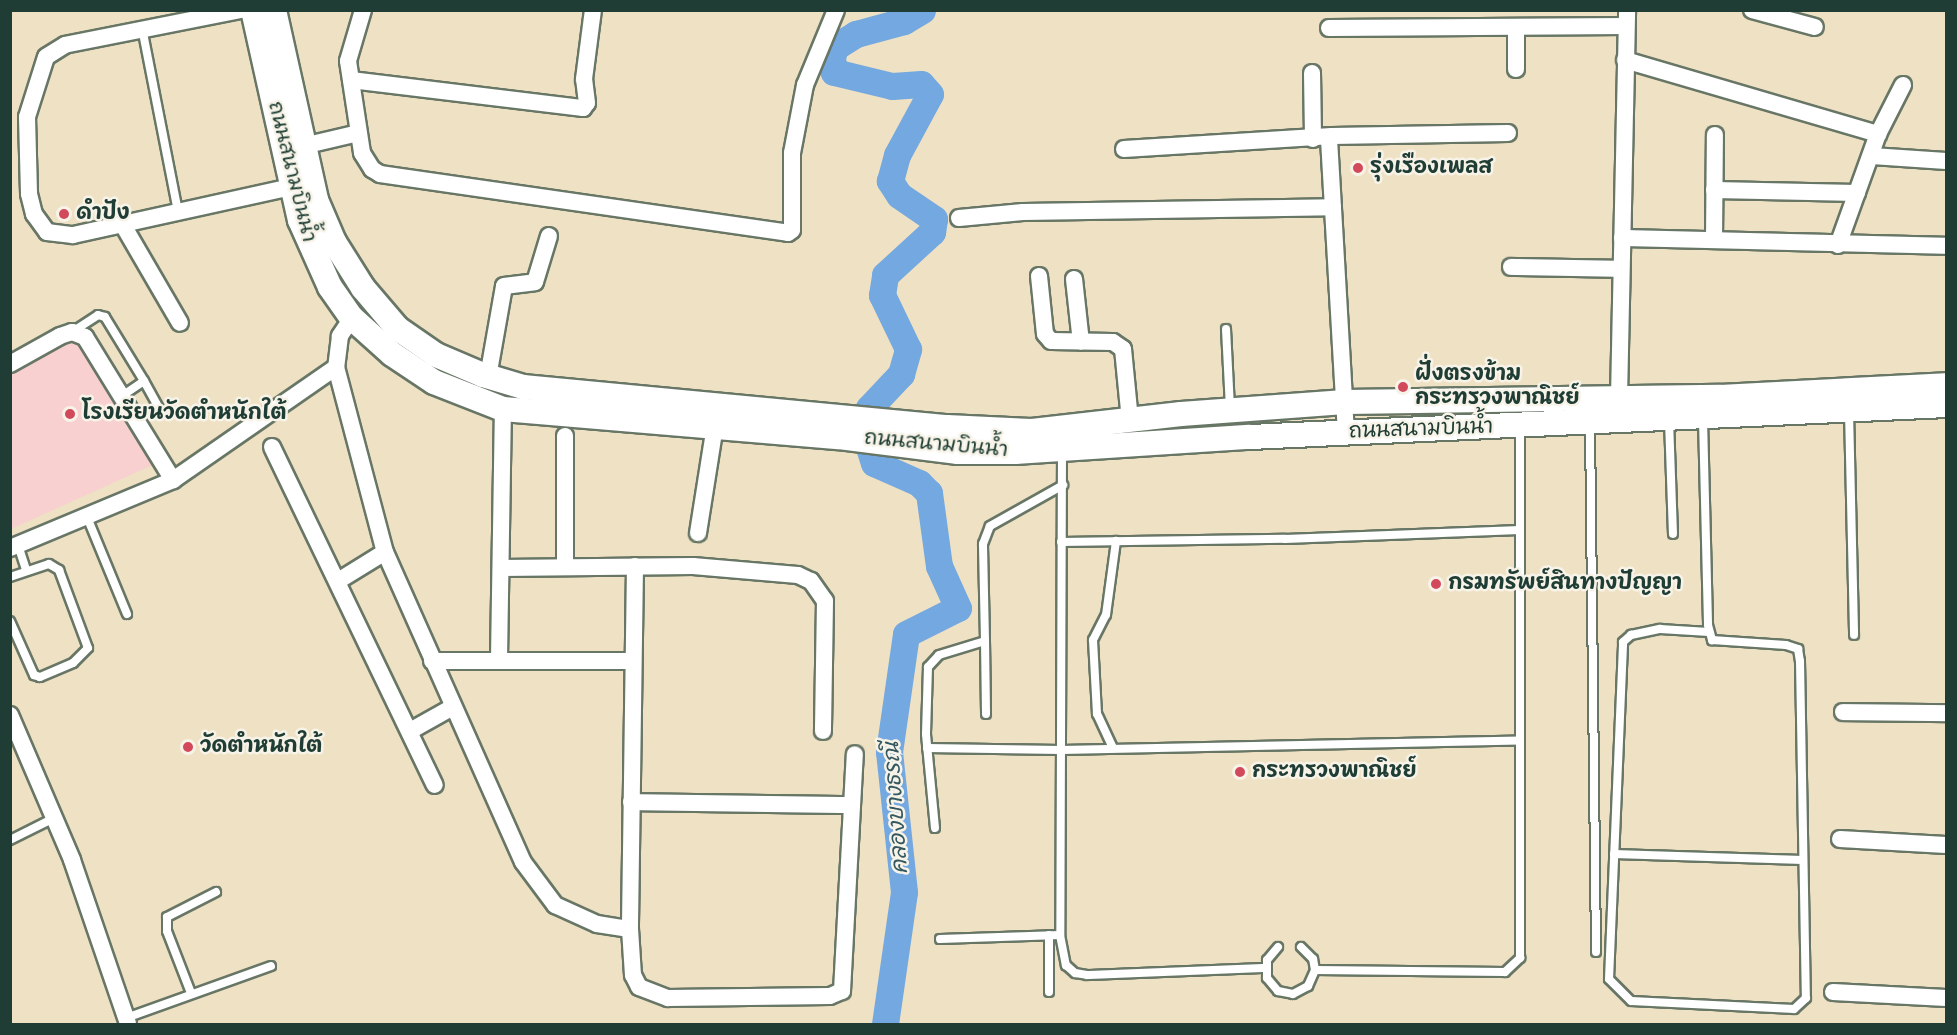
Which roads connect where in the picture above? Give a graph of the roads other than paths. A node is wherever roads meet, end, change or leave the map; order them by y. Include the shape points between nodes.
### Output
1 (242, 10) edge
2 (253, 10) edge
3 (274, 10) edge
4 (363, 10) edge
5 (593, 10) edge
6 (836, 10) edge
7 (1752, 10) edge
8 (172, 16) edge
9 (1626, 18) edge
10 (1516, 27) junction
11 (1815, 27) dead end
12 (142, 28) junction
13 (1329, 28) dead end
14 (1625, 60) junction
15 (1516, 69) dead end
16 (1312, 73) dead end
17 (351, 80) junction
18 (1903, 85) dead end
19 (359, 133) junction
20 (1508, 133) dead end
21 (1878, 134) junction
22 (1715, 135) dead end
23 (1321, 139) junction
24 (303, 146) junction
25 (1124, 149) dead end
26 (1872, 156) junction
27 (1947, 161) edge
28 (292, 188) junction
29 (1714, 190) junction
30 (1857, 193) junction
31 (1333, 207) junction
32 (178, 212) junction
33 (958, 218) dead end
34 (123, 225) junction
35 (549, 236) dead end
36 (1622, 238) junction
37 (1714, 240) junction
38 (1838, 245) junction
39 (1947, 246) edge
40 (1510, 267) dead end
41 (1622, 269) junction
42 (1039, 276) dead end
43 (1074, 279) dead end
44 (352, 318) junction
45 (180, 323) dead end
46 (78, 327) junction
47 (1226, 329) dead end
48 (1081, 342) junction
49 (10, 364) edge
50 (336, 367) junction
51 (488, 377) junction
52 (142, 383) junction
53 (1947, 385) edge
54 (125, 393) junction
55 (1619, 398) junction
56 (1345, 402) junction
57 (1947, 405) edge
58 (159, 408) dead end
59 (503, 409) junction
60 (1230, 410) junction
61 (1849, 410) junction
62 (1703, 418) junction
63 (1130, 420) junction
64 (1669, 420) junction
65 (1590, 423) junction
66 (715, 426) junction
67 (840, 426) junction
68 (1520, 427) junction
69 (881, 430) junction
70 (1346, 433) junction
71 (565, 436) dead end
72 (272, 447) dead end
73 (1062, 450) junction
74 (173, 480) junction
75 (1062, 485) junction
76 (87, 517) junction
77 (1520, 530) junction
78 (698, 533) dead end
79 (1673, 534) dead end
80 (1116, 541) junction
81 (1061, 542) junction
82 (14, 547) edge
83 (385, 552) junction
84 (565, 566) junction
85 (635, 566) junction
86 (501, 568) junction
87 (26, 570) junction
88 (10, 577) edge
89 (338, 581) junction
90 (127, 614) dead end
91 (10, 621) edge
92 (1709, 632) junction
93 (1854, 635) dead end
94 (985, 641) junction
95 (499, 659) junction
96 (432, 661) junction
97 (633, 661) junction
98 (453, 706) junction
99 (1843, 712) dead end
100 (1947, 713) edge
101 (986, 714) dead end
102 (10, 715) edge
103 (410, 731) junction
104 (823, 731) dead end
105 (1520, 740) junction
106 (927, 748) junction
107 (1113, 748) junction
108 (1061, 750) junction
109 (855, 754) dead end
110 (435, 785) dead end
111 (632, 802) junction
112 (851, 805) junction
113 (54, 818) junction
114 (935, 828) dead end
115 (1840, 839) dead end
116 (10, 840) edge
117 (1947, 846) edge
118 (1614, 854) junction
119 (1803, 860) junction
120 (216, 892) dead end
121 (630, 929) junction
122 (1049, 935) junction
123 (1060, 935) junction
124 (940, 939) dead end
125 (1278, 947) dead end
126 (1301, 947) dead end
127 (1596, 952) dead end
128 (270, 966) dead end
129 (1265, 968) junction
130 (1315, 970) junction
131 (1049, 992) dead end
132 (1833, 992) dead end
133 (191, 993) junction
134 (1947, 998) edge
135 (127, 1021) edge

1 - 8 street
2 - 28 main road, ถนนสนามบินน้ำ
3 - 24 main road, ถนนสนามบินน้ำ
4 - 17 street via 348,61
5 - 17 street via 584,78 587,102 583,108
6 - 19 street via 805,85 792,153 792,230 788,232 380,174 367,164
7 - 11 street
8 - 12 street
9 - 10 street
9 - 14 street
10 - 13 street
10 - 15 street
12 - 32 lane
12 - 34 street via 65,45 46,57 27,117 26,151 34,214 47,232 73,235
14 - 21 street
14 - 36 street
16 - 23 street
17 - 19 street
18 - 21 street
19 - 24 street
20 - 23 street
21 - 26 street
22 - 29 street
23 - 25 street
23 - 31 street
24 - 51 main road, ถนนสนามบินน้ำ via 316,200 334,242 363,288 397,328 436,355
26 - 27 street
26 - 30 street
28 - 32 street
28 - 44 main road, ถนนสนามบินน้ำ via 312,252
29 - 30 street
29 - 37 street
30 - 38 street
31 - 33 street via 1034,212
31 - 56 street
32 - 34 street
34 - 45 street
35 - 51 street via 535,282 504,286
36 - 37 street
36 - 41 street
37 - 38 street
38 - 39 street
40 - 41 street
41 - 55 street
42 - 48 street via 1045,334 1051,341
43 - 48 street
44 - 50 street via 340,336
44 - 59 main road, ถนนสนามบินน้ำ via 392,354 434,382
46 - 49 street
46 - 52 lane via 98,315 105,317
46 - 54 street
47 - 60 lane
48 - 63 street via 1113,342 1123,349
50 - 74 street
50 - 83 street
51 - 67 main road, ถนนสนามบินน้ำ via 523,387
52 - 54 lane
52 - 58 lane
53 - 55 main road, ถนนสนามบินน้ำ via 1720,397
54 - 74 street
55 - 56 main road, ถนนสนามบินน้ำ
56 - 60 main road, ถนนสนามบินน้ำ
56 - 70 street
57 - 61 main road, ถนนสนามบินน้ำ
59 - 66 main road, ถนนสนามบินน้ำ
59 - 86 street
60 - 63 main road, ถนนสนามบินน้ำ
61 - 62 main road, ถนนสนามบินน้ำ
61 - 93 lane
62 - 64 main road, ถนนสนามบินน้ำ
62 - 92 lane
63 - 69 main road, ถนนสนามบินน้ำ via 1032,431
64 - 65 main road, ถนนสนามบินน้ำ
64 - 79 lane
65 - 68 main road, ถนนสนามบินน้ำ
65 - 127 lane
66 - 67 main road, ถนนสนามบินน้ำ
66 - 78 street
67 - 69 main road, ถนนสนามบินน้ำ
68 - 70 main road, ถนนสนามบินน้ำ
68 - 77 lane
69 - 73 main road, ถนนสนามบินน้ำ via 958,452
70 - 73 main road, ถนนสนามบินน้ำ
71 - 84 street
72 - 89 street
73 - 75 lane
74 - 76 street
75 - 81 lane
75 - 94 lane via 1000,517 986,532
76 - 82 street
76 - 90 lane
77 - 80 lane
77 - 105 lane
80 - 81 lane
80 - 107 lane via 1106,615 1094,640 1097,714
81 - 108 lane
82 - 87 lane
83 - 89 street
83 - 96 street
84 - 85 street
84 - 86 street
85 - 97 street
85 - 104 street via 798,575 811,581 825,601
86 - 95 street
87 - 88 lane
87 - 91 lane via 49,564 59,570 88,648 73,663 40,677 34,675
89 - 103 street
92 - 118 lane via 1660,629 1631,635 1623,642
92 - 119 lane via 1712,640 1723,643 1786,645 1798,649
94 - 101 lane
94 - 106 lane via 946,651 928,667
95 - 96 street
95 - 97 street
96 - 98 street
97 - 111 street
98 - 103 street
98 - 121 street via 523,862 539,888 555,905 572,914
99 - 100 street
102 - 113 street
103 - 110 street
105 - 107 lane
105 - 130 lane via 1521,943 1520,957 1513,967 1505,972
106 - 108 lane
106 - 114 lane
107 - 108 lane
108 - 123 lane
109 - 112 street
111 - 112 street
111 - 121 street
112 - 121 street via 844,985 837,995 668,998 647,994 634,982
113 - 116 lane
113 - 135 street
115 - 117 street
118 - 119 lane
118 - 119 lane via 1609,978 1620,993 1631,1001 1775,1009 1794,1009 1806,998
120 - 133 lane via 167,917 166,931
122 - 123 lane
122 - 124 lane
122 - 131 lane
123 - 129 lane via 1066,965 1075,973 1087,975
125 - 129 lane via 1271,952
126 - 130 lane via 1313,959
128 - 133 lane
129 - 130 lane via 1271,986 1286,994 1308,986
132 - 134 street
133 - 135 lane

